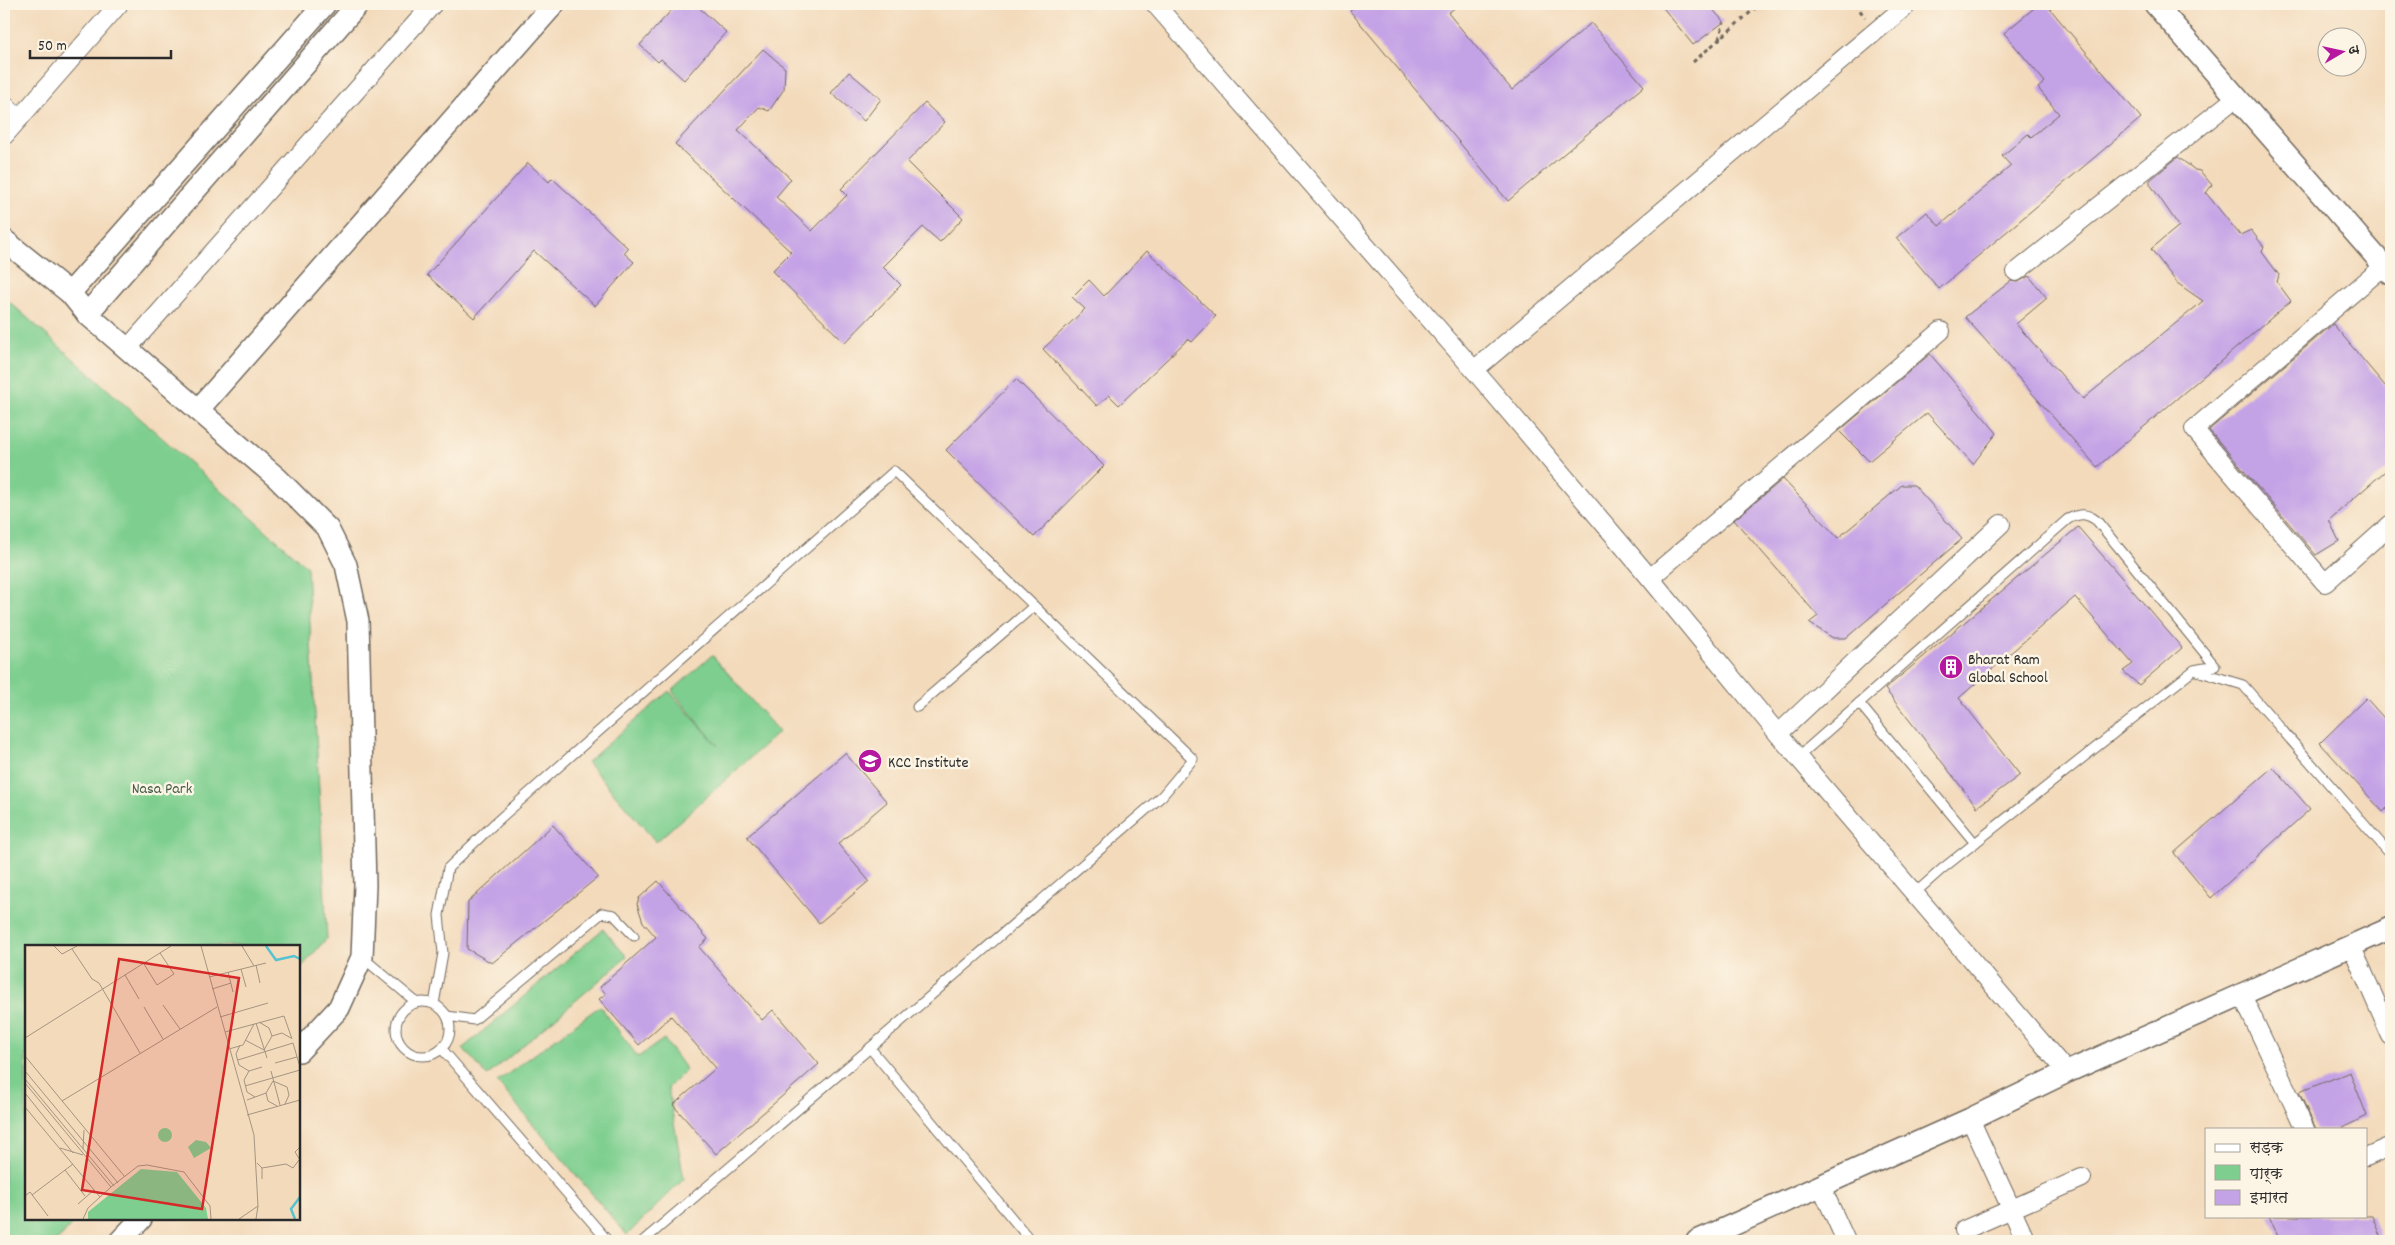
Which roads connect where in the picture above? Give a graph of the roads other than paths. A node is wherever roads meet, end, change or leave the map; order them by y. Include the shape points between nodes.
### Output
1 (119, 4) edge
2 (326, 4) edge
3 (358, 4) edge
4 (433, 4) edge
5 (554, 4) edge
6 (1154, 4) edge
7 (1908, 4) edge
8 (2155, 4) edge
9 (2237, 97) junction
10 (4, 104) edge
11 (19, 119) junction
12 (4, 136) edge
13 (4, 240) edge
14 (2388, 270) edge
15 (2016, 272) dead end
16 (70, 293) junction
17 (87, 314) junction
18 (1940, 331) dead end
19 (127, 349) junction
20 (1474, 370) junction
21 (198, 410) junction
22 (2001, 524) dead end
23 (2391, 524) edge
24 (1650, 578) junction
25 (1034, 606) junction
26 (2194, 670) junction
27 (1859, 703) junction
28 (917, 707) dead end
29 (1778, 734) junction
30 (1798, 756) junction
31 (1975, 843) junction
32 (2391, 855) edge
33 (1915, 893) junction
34 (2391, 928) edge
35 (634, 936) dead end
36 (2351, 945) junction
37 (362, 957) junction
38 (2241, 993) junction
39 (416, 1002) junction
40 (434, 1004) junction
41 (447, 1016) junction
42 (2391, 1036) edge
43 (870, 1048) junction
44 (442, 1049) junction
45 (300, 1050) edge
46 (2067, 1072) junction
47 (1970, 1119) junction
48 (2306, 1128) edge
49 (2391, 1146) edge
50 (2368, 1156) edge
51 (2082, 1178) dead end
52 (1821, 1186) junction
53 (2011, 1209) junction
54 (140, 1220) edge
55 (1964, 1230) dead end
56 (120, 1241) edge
57 (608, 1241) edge
58 (643, 1241) edge
59 (1029, 1241) edge
60 (1696, 1241) edge
61 (1846, 1241) edge
62 (2026, 1241) edge

1 - 11 street
2 - 16 street
3 - 17 street
4 - 19 street
5 - 21 street
6 - 20 street
7 - 20 street
8 - 9 street
9 - 14 street
9 - 15 street
10 - 11 street
11 - 12 street
13 - 16 street
14 - 23 street via 2194,429 2325,583
16 - 17 street
17 - 19 street
18 - 24 street
19 - 21 street
20 - 24 street
21 - 37 street via 277,478 328,530 346,565 358,621 365,885
22 - 29 street
24 - 29 street
25 - 28 lane
25 - 40 lane via 894,471 448,868 439,915 443,953
25 - 43 lane via 1193,758 1162,796
26 - 27 lane via 2215,666 2097,521 2089,515 2078,514 2068,519
26 - 31 lane
26 - 32 lane via 2243,685
27 - 30 lane
27 - 31 lane
29 - 30 street
30 - 33 street
31 - 33 lane
33 - 46 street
34 - 36 street
35 - 41 lane via 614,915 602,913 474,1020
36 - 38 street
36 - 42 street
37 - 39 lane
37 - 45 street via 339,1008
38 - 46 street
38 - 48 street
39 - 40 lane
39 - 44 lane via 402,1012 396,1028 397,1038 402,1046 417,1055 434,1054
40 - 41 lane
41 - 44 lane via 450,1033
43 - 58 lane
43 - 59 lane
44 - 57 lane
46 - 47 street
47 - 52 street
47 - 53 street
49 - 50 street
51 - 53 street
52 - 60 street
52 - 61 street
53 - 55 street
53 - 62 street
54 - 56 street

